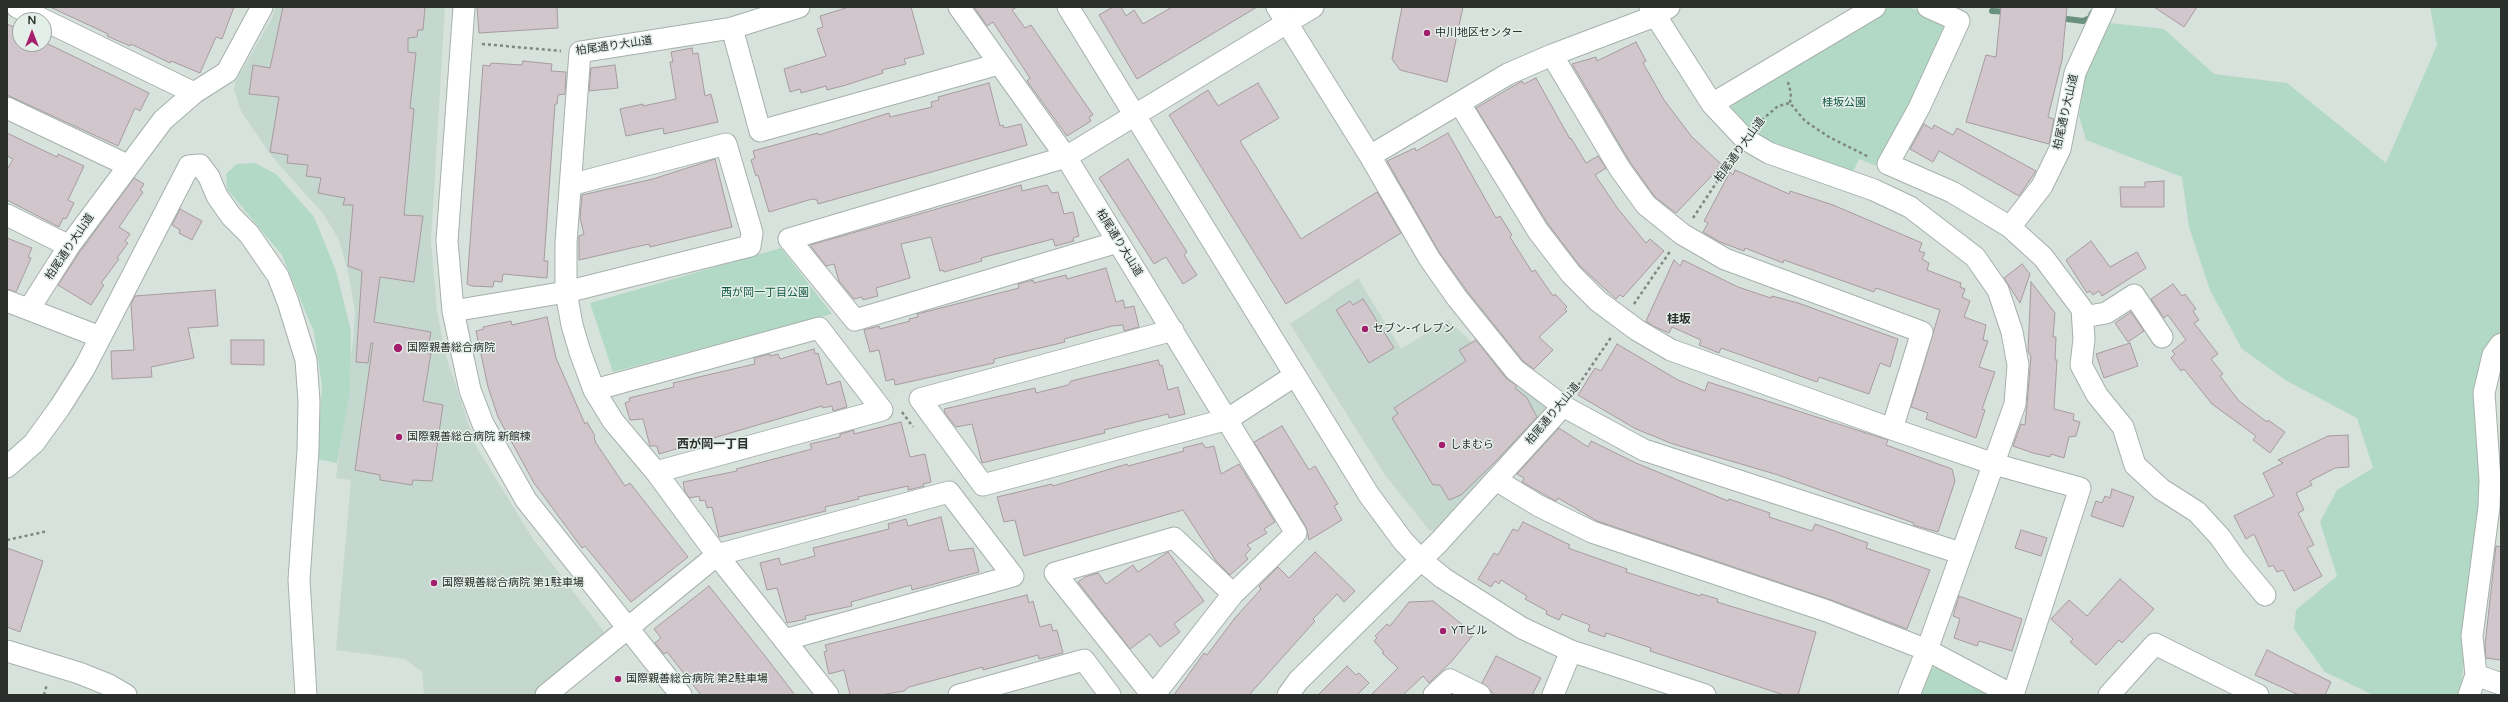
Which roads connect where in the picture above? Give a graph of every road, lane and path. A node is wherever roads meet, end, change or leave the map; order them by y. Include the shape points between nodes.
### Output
1 (17, 7) edge
2 (262, 7) edge
3 (464, 7) edge
4 (799, 7) edge
5 (959, 7) edge
6 (1068, 7) edge
7 (1313, 7) edge
8 (1875, 7) edge
9 (1928, 7) edge
10 (2104, 7) edge
11 (1658, 10) edge
12 (27, 12) edge
13 (1282, 15) edge
14 (52, 24) edge
15 (732, 28) junction
16 (462, 42) junction
17 (580, 52) junction
18 (1552, 54) junction
19 (999, 64) junction
20 (194, 93) junction
21 (1460, 104) junction
22 (1712, 104) junction
23 (7, 108) edge
24 (1134, 116) junction
25 (1745, 139) junction
26 (1370, 156) junction
27 (1066, 157) junction
28 (1888, 164) junction
29 (127, 165) junction
30 (570, 185) junction
31 (7, 215) edge
32 (2010, 227) junction
33 (1682, 234) junction
34 (1118, 242) junction
35 (69, 246) junction
36 (566, 292) junction
37 (7, 301) edge
38 (29, 309) junction
39 (453, 311) junction
40 (2083, 317) junction
41 (1622, 320) junction
42 (1173, 330) junction
43 (100, 337) junction
44 (2162, 337) dead end
45 (2501, 344) edge
46 (1294, 376) junction
47 (594, 390) junction
48 (1563, 406) junction
49 (899, 409) dead end
50 (1228, 419) junction
51 (1892, 429) junction
52 (918, 434) dead end
53 (1994, 464) junction
54 (7, 467) edge
55 (656, 472) junction
56 (1496, 480) junction
57 (2495, 481) edge
58 (48, 531) dead end
59 (7, 540) edge
60 (1960, 553) junction
61 (717, 555) junction
62 (1421, 560) junction
63 (1233, 594) junction
64 (2265, 595) dead end
65 (628, 629) junction
66 (784, 640) junction
67 (1927, 650) junction
68 (7, 651) edge
69 (1571, 651) junction
70 (2476, 675) junction
71 (2501, 684) edge
72 (2248, 693) edge
73 (126, 695) edge
74 (306, 695) edge
75 (546, 695) edge
76 (681, 695) edge
77 (828, 695) edge
78 (959, 695) edge
79 (1110, 695) edge
80 (1153, 695) edge
81 (1288, 695) edge
82 (1434, 695) edge
83 (1480, 695) edge
84 (1552, 695) edge
85 (1705, 695) edge
86 (1908, 695) edge
87 (2013, 695) edge
88 (2109, 695) edge
89 (2469, 695) edge

1 - 12 street
2 - 20 street, 柏尾通り大山道 via 227,72
3 - 16 street
4 - 15 street, 柏尾通り大山道
5 - 19 street, 柏尾通り大山道
6 - 24 street
7 - 13 street
8 - 22 street
9 - 28 street via 1959,21 1919,108
10 - 32 street, 柏尾通り大山道 via 2075,73 2060,149 2042,186
11 - 18 street
11 - 22 street
13 - 24 street
13 - 26 street
14 - 20 street
15 - 17 street, 柏尾通り大山道
15 - 19 street via 760,131
16 - 17 path, 柏尾通り大山道
16 - 39 street via 447,241
17 - 30 street
18 - 21 street via 1508,74
18 - 33 street via 1620,169 1646,204
19 - 27 street, 柏尾通り大山道
20 - 29 street, 柏尾通り大山道 via 163,120
21 - 26 street
21 - 41 street via 1538,231 1571,274 1598,302
22 - 25 street
23 - 29 street
24 - 27 street
24 - 46 street
25 - 28 path, 柏尾通り大山道 via 1766,114 1778,106 1790,103 1806,121 1829,137
25 - 33 path, 柏尾通り大山道
25 - 53 street via 1769,153 1874,190 1910,207 1975,257 1998,290 2012,332 2018,365 2014,404
26 - 48 street via 1429,258 1492,344 1515,370
27 - 34 street, 柏尾通り大山道
27 - 34 street via 789,239 855,320
28 - 32 street via 1952,192
29 - 35 street, 柏尾通り大山道
30 - 36 street
30 - 36 street via 726,144 752,233 750,246
31 - 35 street
32 - 40 street via 2043,257 2082,309
33 - 41 path, 柏尾通り大山道
33 - 51 street via 1725,258 1922,332
34 - 42 street, 柏尾通り大山道
35 - 38 street, 柏尾通り大山道
36 - 39 street
36 - 47 street via 572,325
37 - 38 street
38 - 43 street
39 - 65 street via 468,383 483,424 526,500
40 - 44 street via 2106,312 2134,295
40 - 64 street via 2081,365 2097,396 2123,427 2135,465 2161,489 2197,512
41 - 48 path, 柏尾通り大山道
41 - 51 street via 1671,350
42 - 50 street, 柏尾通り大山道
42 - 50 street via 920,399 984,485
43 - 54 street via 60,407 34,443
43 - 74 street via 189,166 200,166 231,216 248,234 278,276 306,360 309,401 308,450 299,580
45 - 57 street via 2493,356 2484,393
46 - 50 street
46 - 62 street via 1369,495 1403,541
47 - 55 street via 612,420
47 - 55 street via 819,328 882,410
48 - 56 street, 柏尾通り大山道
48 - 60 street via 1644,450
49 - 52 path
50 - 63 street, 柏尾通り大山道 via 1296,533
51 - 53 street
53 - 60 street
53 - 87 street via 2080,488
55 - 61 street
56 - 62 street, 柏尾通り大山道
56 - 67 street via 1592,532 1827,611
57 - 70 street via 2489,507 2472,636
58 - 59 path
60 - 67 street
61 - 65 street
61 - 66 street
61 - 66 street via 949,492 1013,576
62 - 69 street via 1487,607 1522,628
62 - 81 street, 柏尾通り大山道 via 1298,681
63 - 80 street
63 - 80 street via 1174,538 1055,573
65 - 75 street
65 - 76 street
66 - 77 street
67 - 86 street
67 - 87 street
68 - 73 street via 79,673
69 - 84 street
69 - 85 street
70 - 71 street
70 - 89 street
72 - 88 street via 2155,644
78 - 79 street via 1084,660
82 - 83 street via 1450,680

